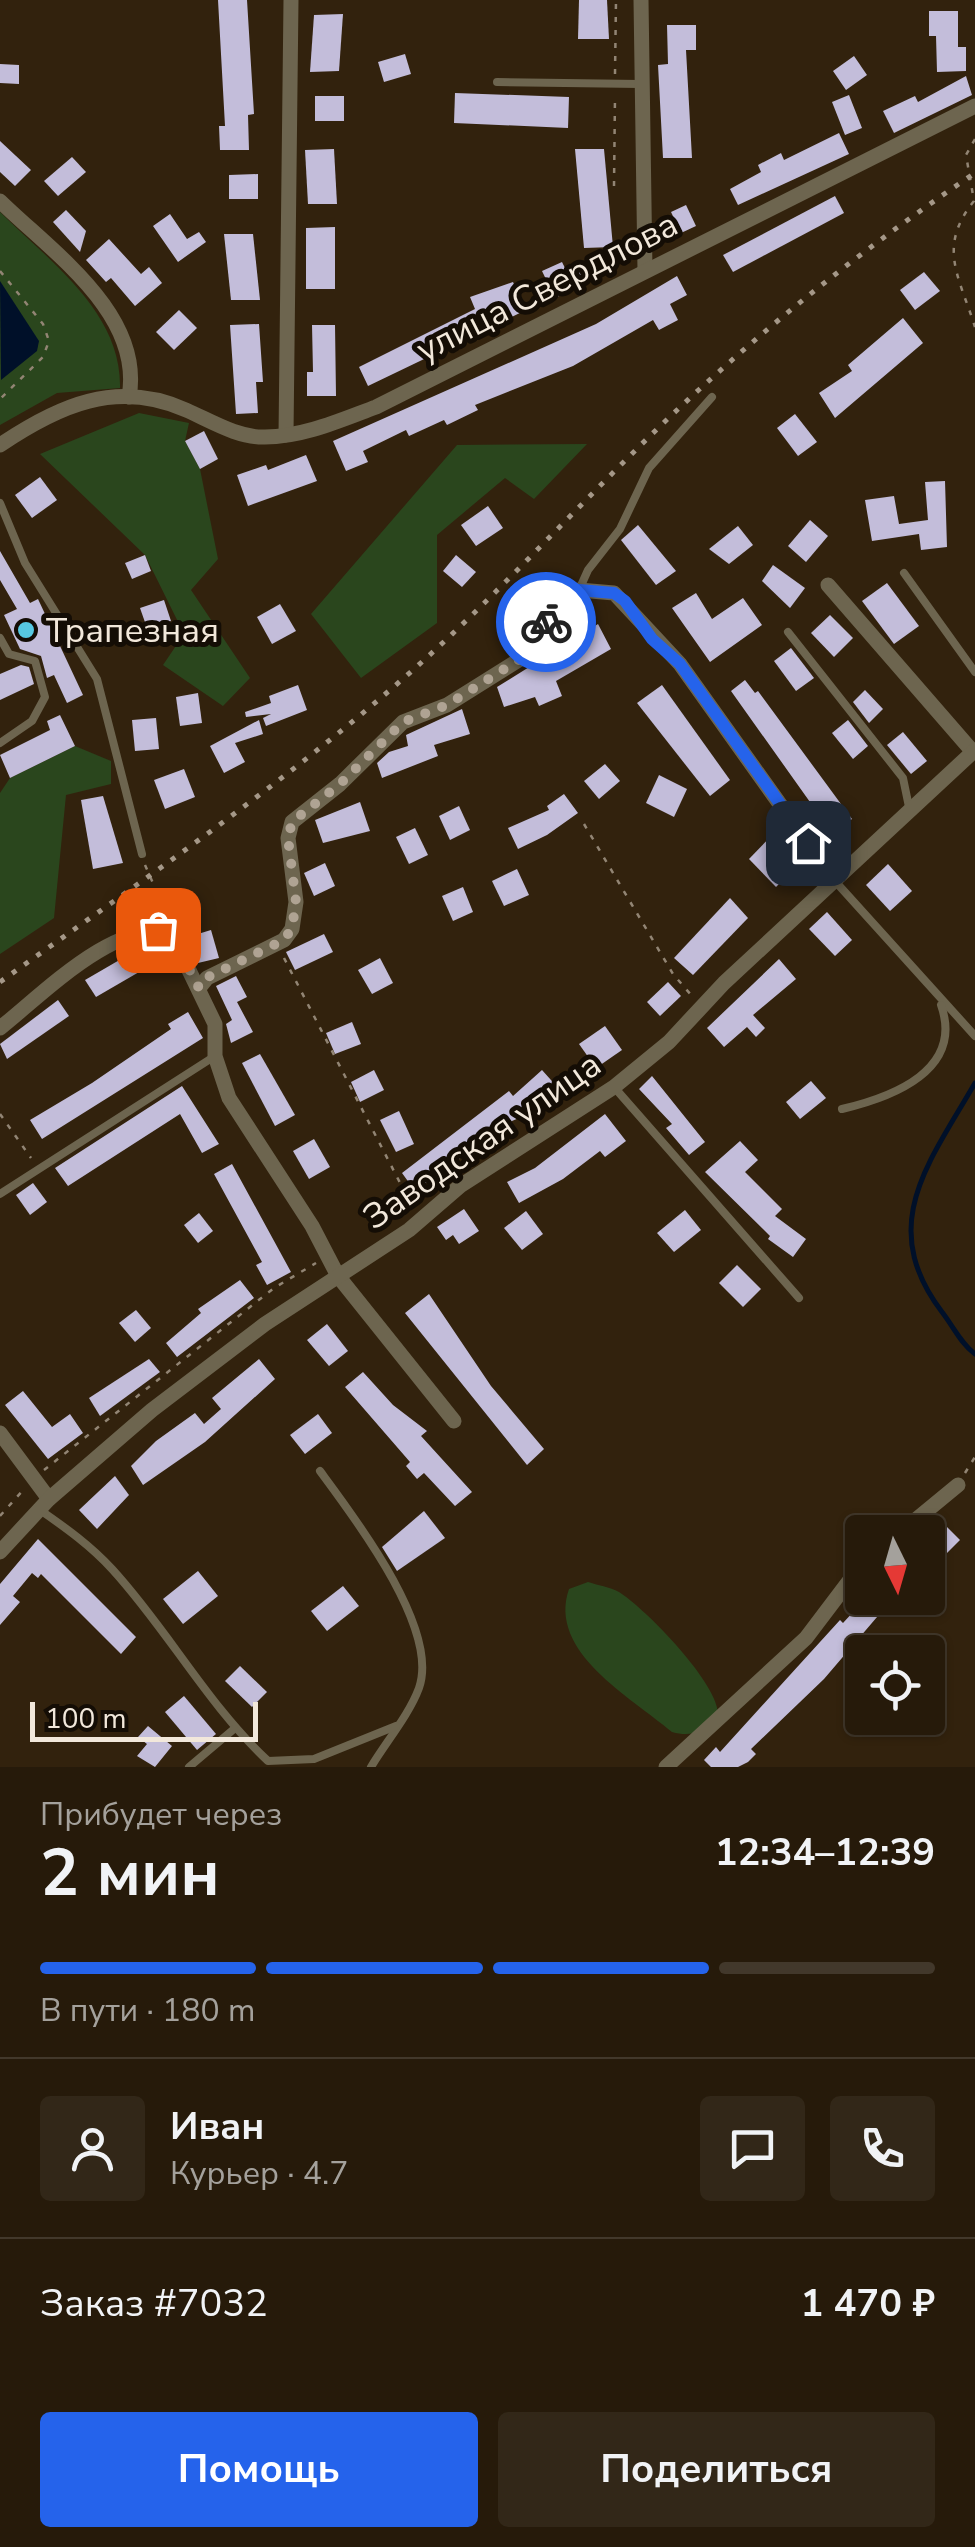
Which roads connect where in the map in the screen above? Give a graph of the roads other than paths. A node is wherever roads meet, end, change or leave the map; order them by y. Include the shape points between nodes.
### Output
1 (291, 0) edge
2 (642, 0) edge
3 (497, 82) dead end
4 (640, 84) junction
5 (975, 106) edge
6 (0, 202) edge
7 (645, 271) junction
8 (130, 397) junction
9 (712, 397) dead end
10 (286, 435) junction
11 (0, 444) edge
12 (0, 503) edge
13 (904, 572) dead end
14 (828, 585) dead end
15 (579, 590) junction
16 (788, 632) dead end
17 (0, 638) edge
18 (5, 657) edge
19 (975, 672) edge
20 (0, 743) edge
21 (974, 751) edge
22 (909, 809) junction
23 (142, 854) road end
24 (834, 880) junction
25 (199, 988) junction
26 (939, 1001) junction
27 (0, 1028) edge
28 (975, 1036) edge
29 (215, 1056) junction
30 (614, 1087) junction
31 (842, 1109) dead end
32 (0, 1194) edge
33 (338, 1276) junction
34 (799, 1298) dead end
35 (454, 1421) dead end
36 (0, 1433) edge
37 (320, 1471) dead end
38 (958, 1485) road end
39 (44, 1504) junction
40 (921, 1515) edge
41 (0, 1552) edge
42 (845, 1586) edge
43 (396, 1726) junction
44 (234, 1729) junction
45 (269, 1764) edge
46 (189, 1767) edge
47 (371, 1767) edge
48 (666, 1767) edge

1 - 10 street
2 - 4 street
3 - 4 lane
4 - 7 street
5 - 7 street, улица Свердлова
6 - 8 street via 111,310 128,360
7 - 10 street, улица Свердлова via 376,407
8 - 10 street, улица Свердлова via 178,407 252,436
8 - 11 street, улица Свердлова via 68,405
9 - 15 lane via 649,468 620,529
12 - 23 lane via 25,563 97,678
13 - 19 lane
14 - 21 street
15 - 24 street via 614,593 625,601 680,664
15 - 25 street via 552,609 522,658 447,705 403,722 292,822 292,928
16 - 22 lane via 902,778
17 - 18 lane
18 - 20 lane via 35,661 45,697 32,721
21 - 22 street, Заводская улица
22 - 24 street, Заводская улица
24 - 26 lane
24 - 30 street, Заводская улица
25 - 27 street via 172,936 136,931 113,941
25 - 29 street via 214,1024
26 - 28 lane
26 - 31 lane via 948,1024 931,1066 884,1100
29 - 32 lane
29 - 33 street via 230,1098
30 - 33 street, Заводская улица via 460,1186
30 - 34 lane
33 - 35 street
33 - 39 street, Заводская улица via 152,1410
36 - 39 street via 34,1478
37 - 43 lane via 361,1528 421,1646 420,1686
38 - 40 street
39 - 41 street, Заводская улица
39 - 44 lane via 113,1570
42 - 48 street via 806,1638
43 - 45 lane via 314,1760
43 - 47 lane
44 - 45 lane
44 - 46 lane

